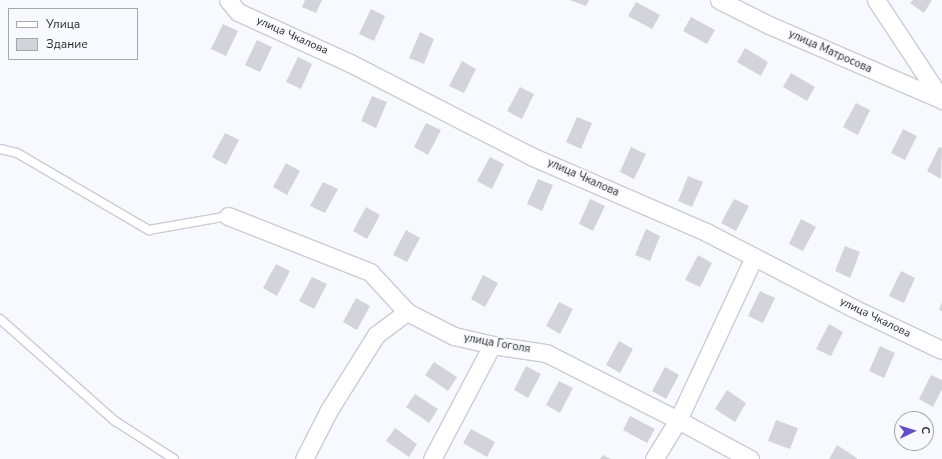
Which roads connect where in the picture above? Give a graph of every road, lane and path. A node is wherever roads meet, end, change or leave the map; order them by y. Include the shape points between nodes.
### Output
1 (228, 0) edge
2 (719, 0) edge
3 (876, 0) edge
4 (942, 100) edge
5 (0, 148) edge
6 (228, 216) joint
7 (754, 257) junction
8 (407, 312) junction
9 (0, 320) edge
10 (492, 345) junction
11 (942, 350) edge
12 (678, 420) junction
13 (174, 459) edge
14 (304, 459) edge
15 (432, 459) edge
16 (654, 459) edge
17 (750, 459) edge

1 - 7 street, улица Чкалова via 238,12 350,62 533,157 706,232
2 - 4 street, улица Матросова via 769,25
3 - 4 street, улица Матросова
5 - 6 lane via 17,153 149,230
6 - 8 street, улица Гоголя via 370,272
7 - 11 street, улица Чкалова
7 - 12 street
8 - 10 street, улица Гоголя via 454,336
8 - 14 street via 376,335 329,410
9 - 13 lane via 115,421
10 - 12 street, улица Гоголя via 546,353
10 - 15 street
12 - 16 street
12 - 17 street, улица Гоголя

